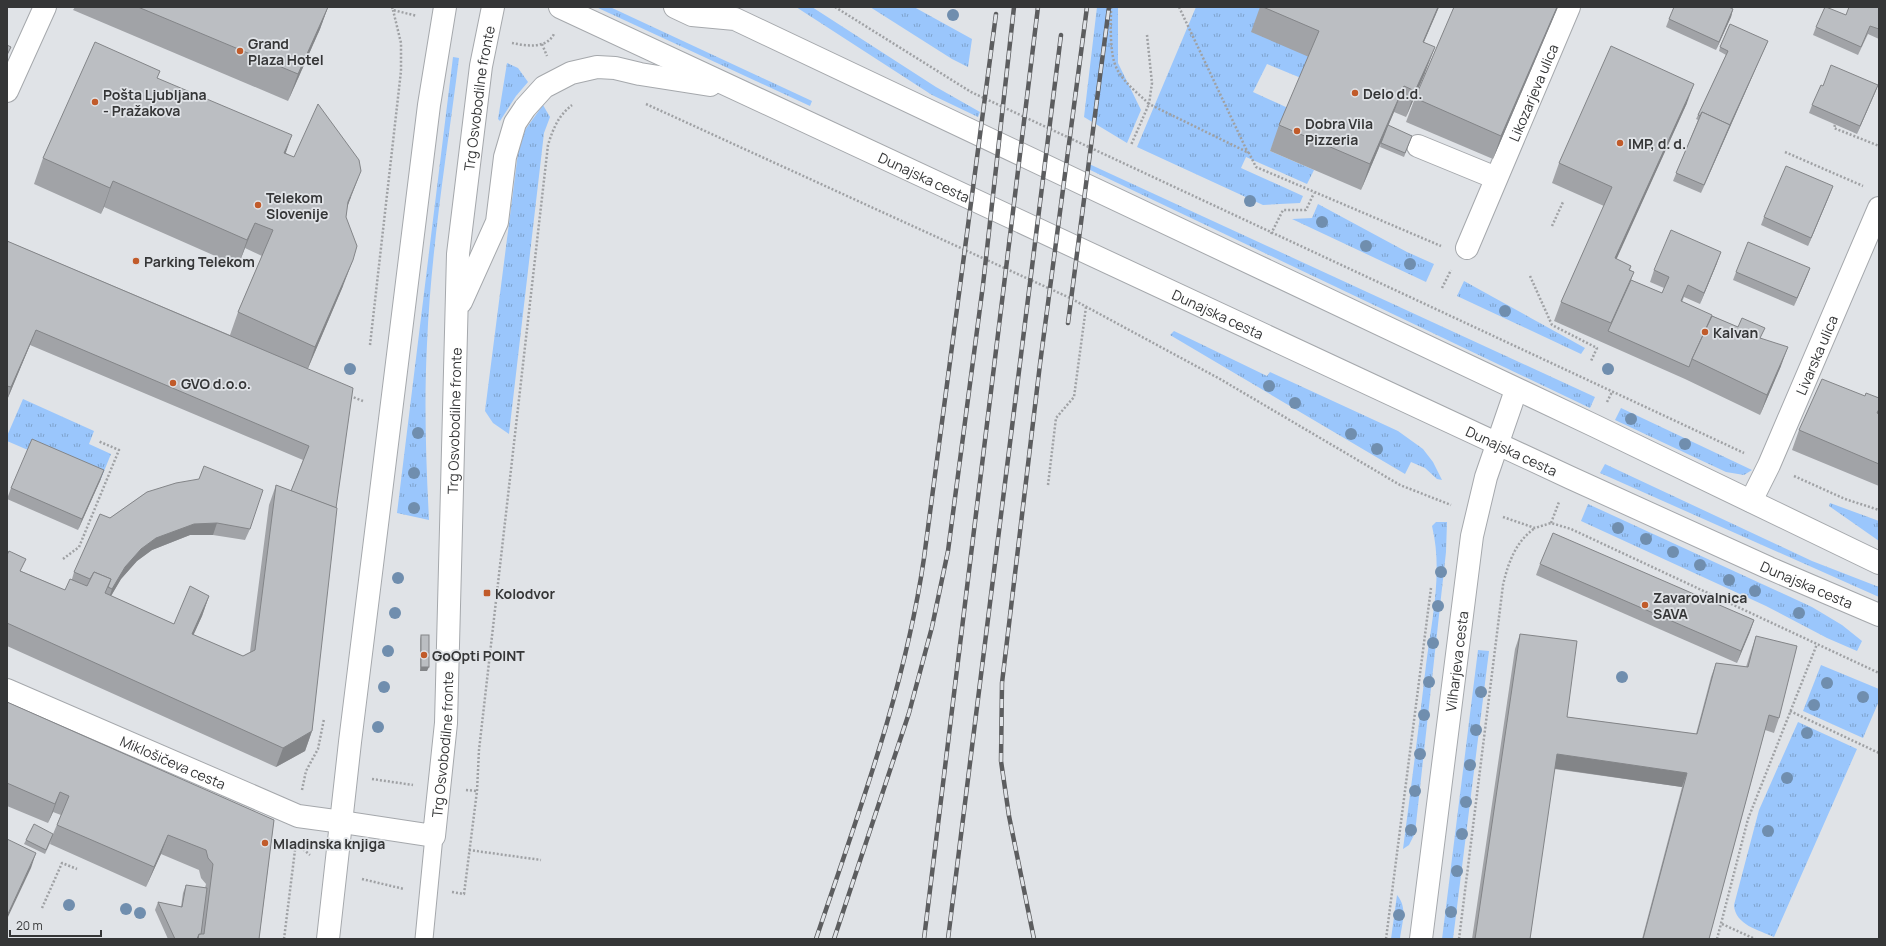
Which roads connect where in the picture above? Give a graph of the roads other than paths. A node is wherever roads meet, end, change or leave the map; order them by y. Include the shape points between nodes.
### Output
1 (44, 7) edge
2 (445, 7) edge
3 (493, 7) edge
4 (560, 7) edge
5 (675, 7) edge
6 (1569, 7) edge
7 (727, 13) edge
8 (735, 89) junction
9 (7, 90) edge
10 (1418, 146) dead end
11 (1496, 178) junction
12 (1879, 208) edge
13 (1467, 248) dead end
14 (457, 310) junction
15 (1516, 390) junction
16 (1497, 443) junction
17 (1751, 501) junction
18 (1879, 563) edge
19 (1879, 615) edge
20 (7, 690) edge
21 (342, 822) junction
22 (434, 836) junction
23 (328, 939) edge
24 (424, 939) edge
25 (1421, 939) edge

1 - 9 main road
2 - 21 main road via 429,105
3 - 14 main road, Trg Osvobodilne fronte via 481,66 458,254
4 - 8 main road, Dunajska cesta
5 - 7 main road via 692,15
6 - 11 main road, Likozarjeva ulica
7 - 15 main road
8 - 14 main road via 597,67 571,73 544,87 515,123 505,157 497,222
8 - 16 main road, Dunajska cesta
10 - 11 main road
11 - 13 main road, Likozarjeva ulica
12 - 17 main road, Livarska ulica via 1769,465
14 - 22 main road, Trg Osvobodilne fronte via 446,723
15 - 16 main road, Vilharjeva cesta
15 - 17 main road
16 - 19 main road, Dunajska cesta via 1763,565
16 - 25 main road, Vilharjeva cesta via 1472,536
17 - 18 main road
20 - 21 main road, Miklošičeva cesta via 298,816
21 - 22 main road, Trg Osvobodilne fronte
21 - 23 main road
22 - 24 lane, Trg Osvobodilne fronte

